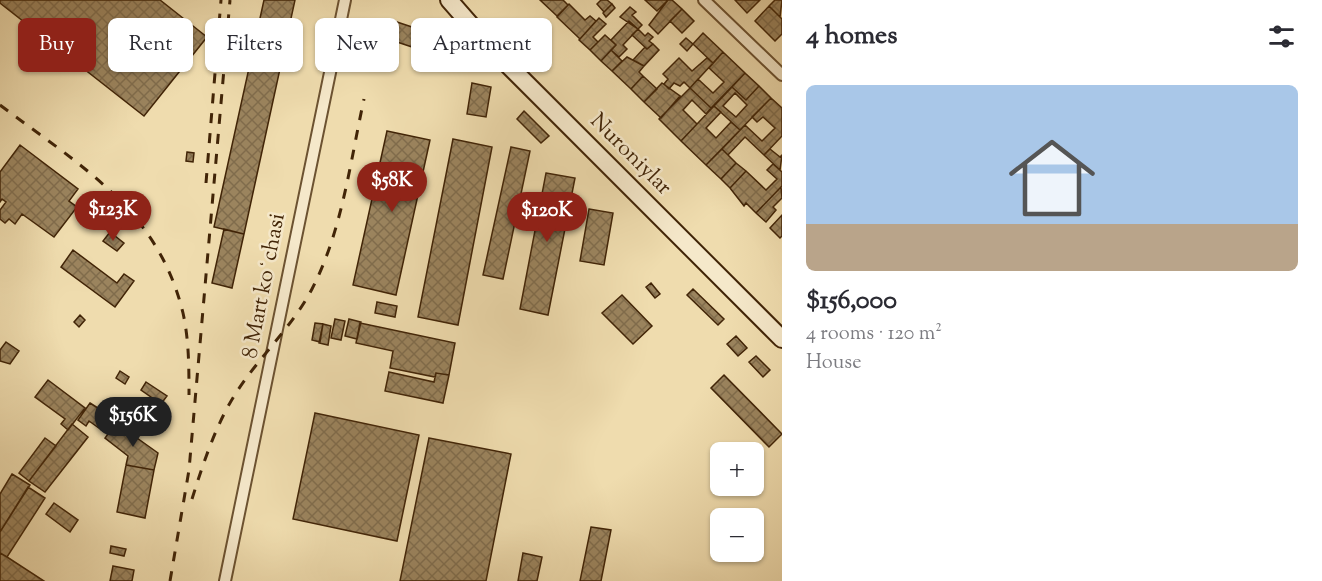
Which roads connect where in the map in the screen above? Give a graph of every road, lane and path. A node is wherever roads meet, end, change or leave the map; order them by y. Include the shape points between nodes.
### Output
1 (345, 0) edge
2 (449, 0) edge
3 (704, 0) edge
4 (782, 75) edge
5 (782, 339) edge
6 (225, 581) edge

1 - 6 street, 8 Mart koʻchasi
2 - 5 main road, Nuroniylar via 491,48
3 - 4 street

